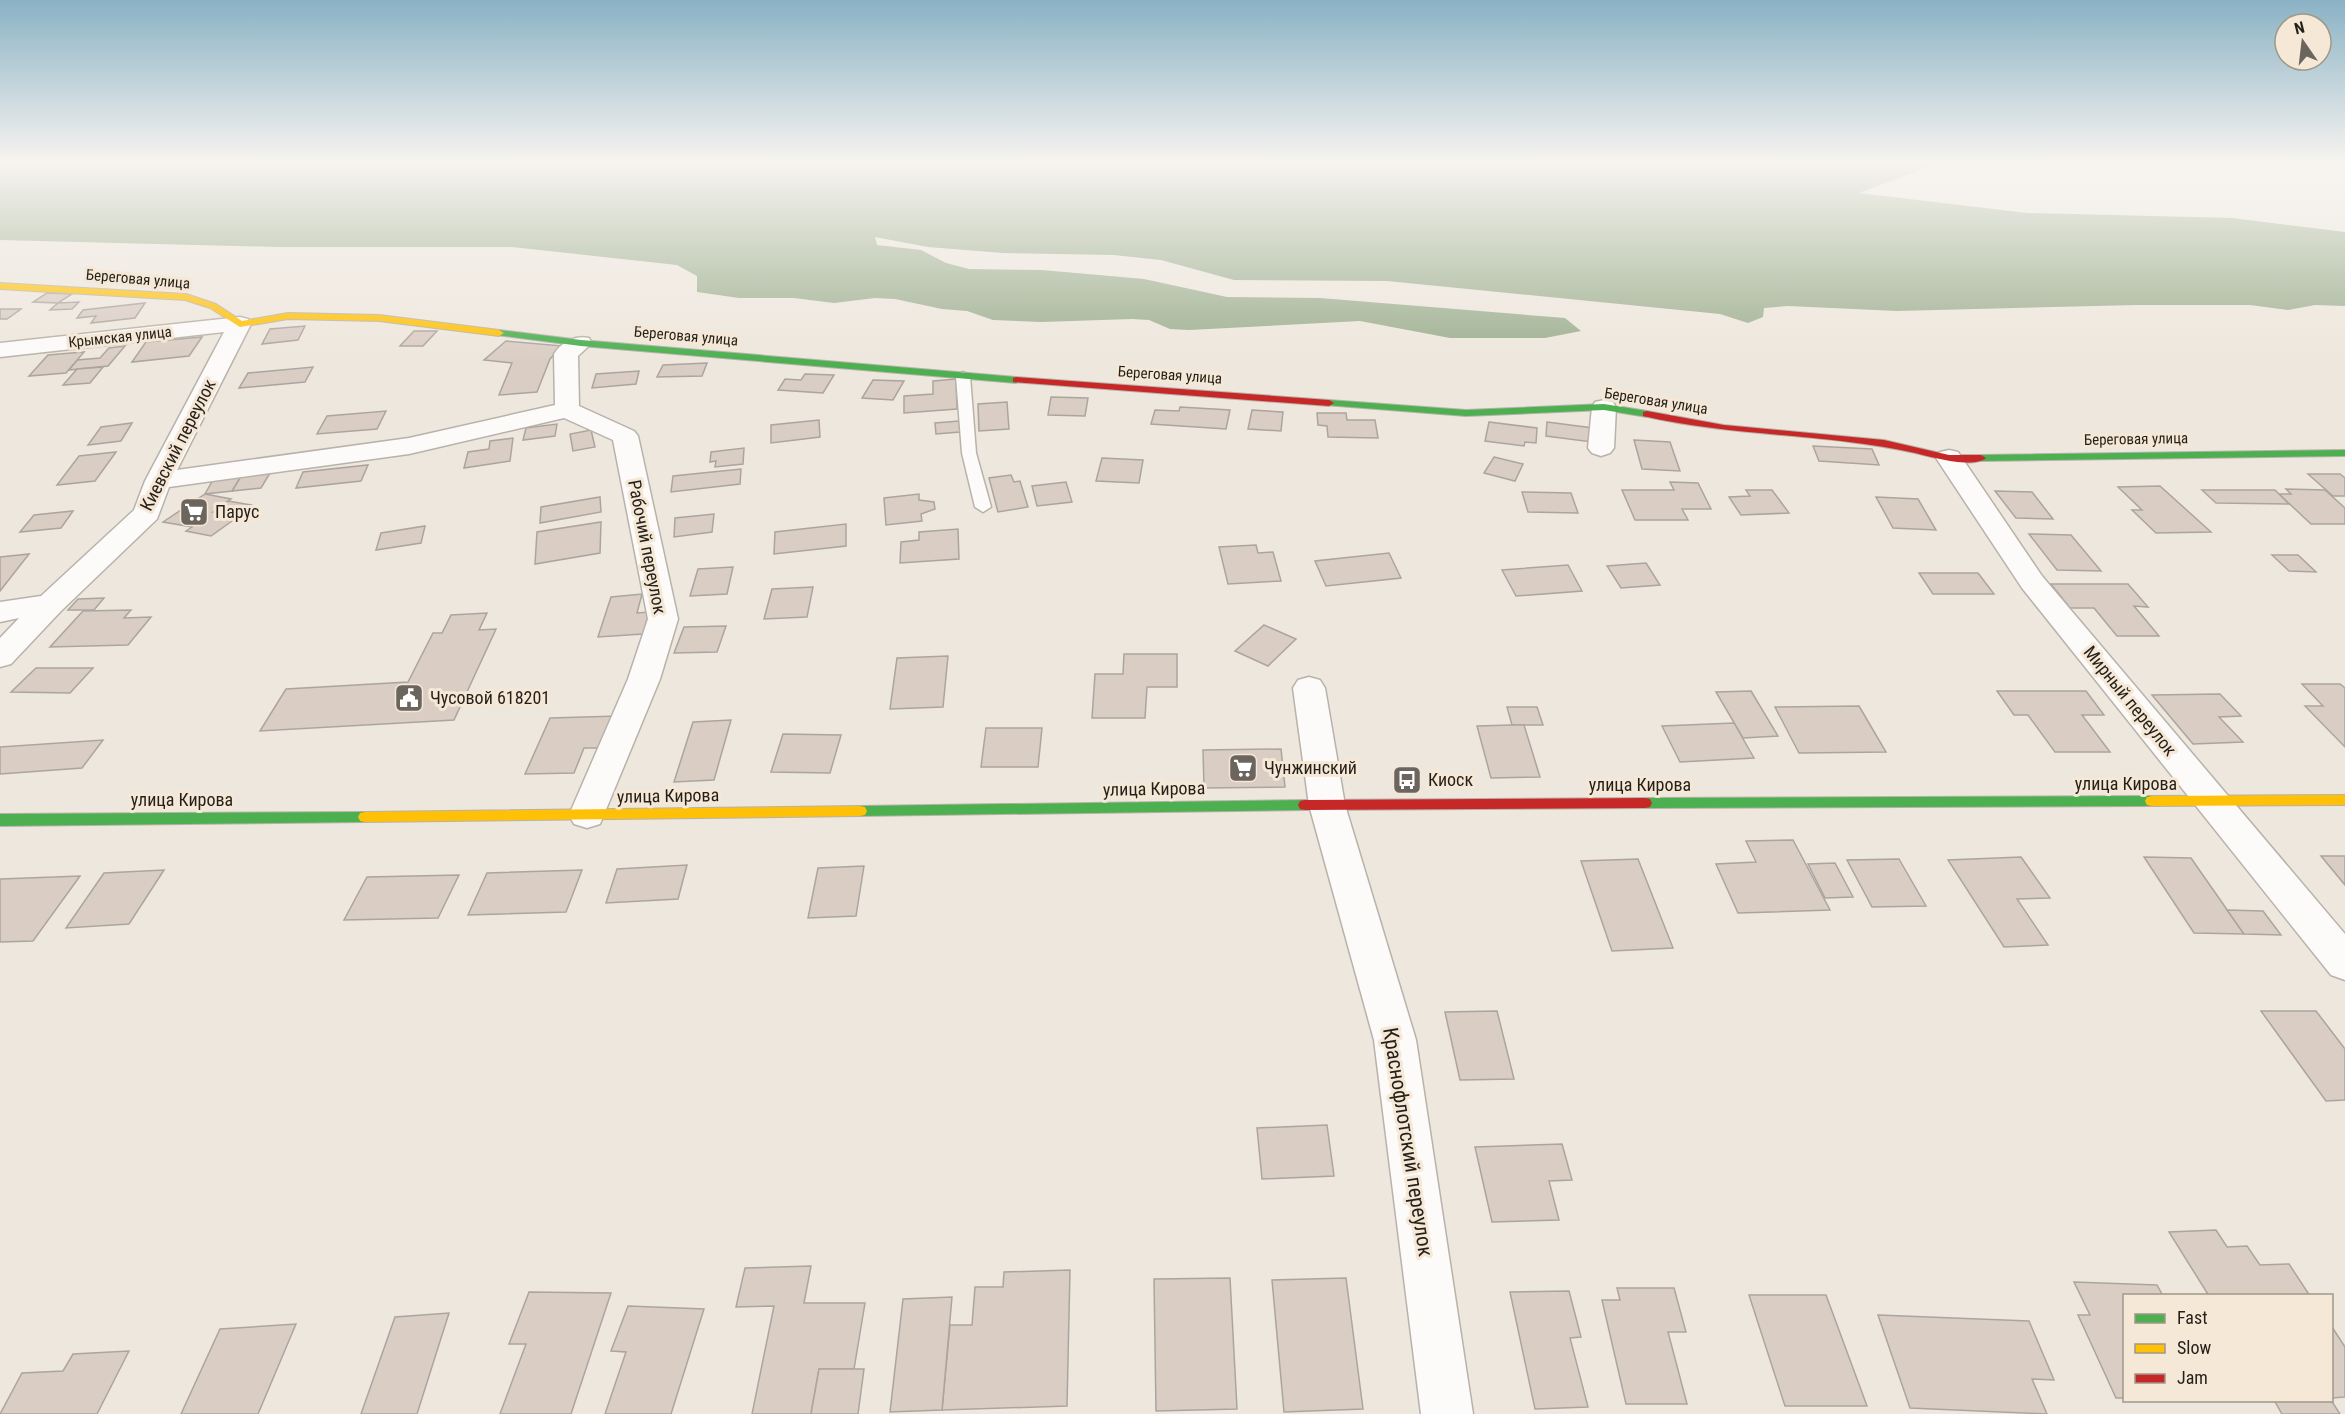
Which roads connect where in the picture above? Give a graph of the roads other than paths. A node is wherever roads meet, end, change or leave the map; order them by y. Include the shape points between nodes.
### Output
1 (0, 286) edge
2 (240, 324) junction
3 (580, 343) junction
4 (0, 350) edge
5 (963, 376) junction
6 (1604, 407) junction
7 (567, 410) junction
8 (1601, 447) dead end
9 (2345, 453) edge
10 (1949, 458) junction
11 (158, 481) junction
12 (983, 507) dead end
13 (50, 604) junction
14 (0, 612) edge
15 (0, 657) edge
16 (1310, 688) dead end
17 (2345, 800) edge
18 (2213, 802) junction
19 (1327, 805) junction
20 (587, 815) junction
21 (0, 820) edge
22 (2345, 963) edge
23 (1448, 1414) edge

1 - 2 street, Береговая улица via 186,297 213,306
2 - 3 street, Береговая улица via 288,316 379,318
2 - 4 street, Крымская улица
2 - 11 street, Киевский переулок
3 - 5 street, Береговая улица
3 - 7 street via 566,354
5 - 6 street, Береговая улица via 1466,413
5 - 12 lane via 969,453
6 - 8 street
6 - 10 street, Береговая улица via 1724,428 1884,443
7 - 11 street via 409,446
7 - 20 street, Рабочий переулок via 625,436 663,619 644,679
9 - 10 street, Береговая улица
10 - 18 street, Мирный переулок via 2032,582
11 - 13 street, Киевский переулок via 147,513
13 - 14 street
13 - 15 street, Киевский переулок
16 - 19 street, Краснофлотский переулок
17 - 18 street, улица Кирова
18 - 19 street, улица Кирова
18 - 22 street, Мирный переулок
19 - 20 street, улица Кирова
19 - 23 street, Краснофлотский переулок via 1395,1040
20 - 21 street, улица Кирова

